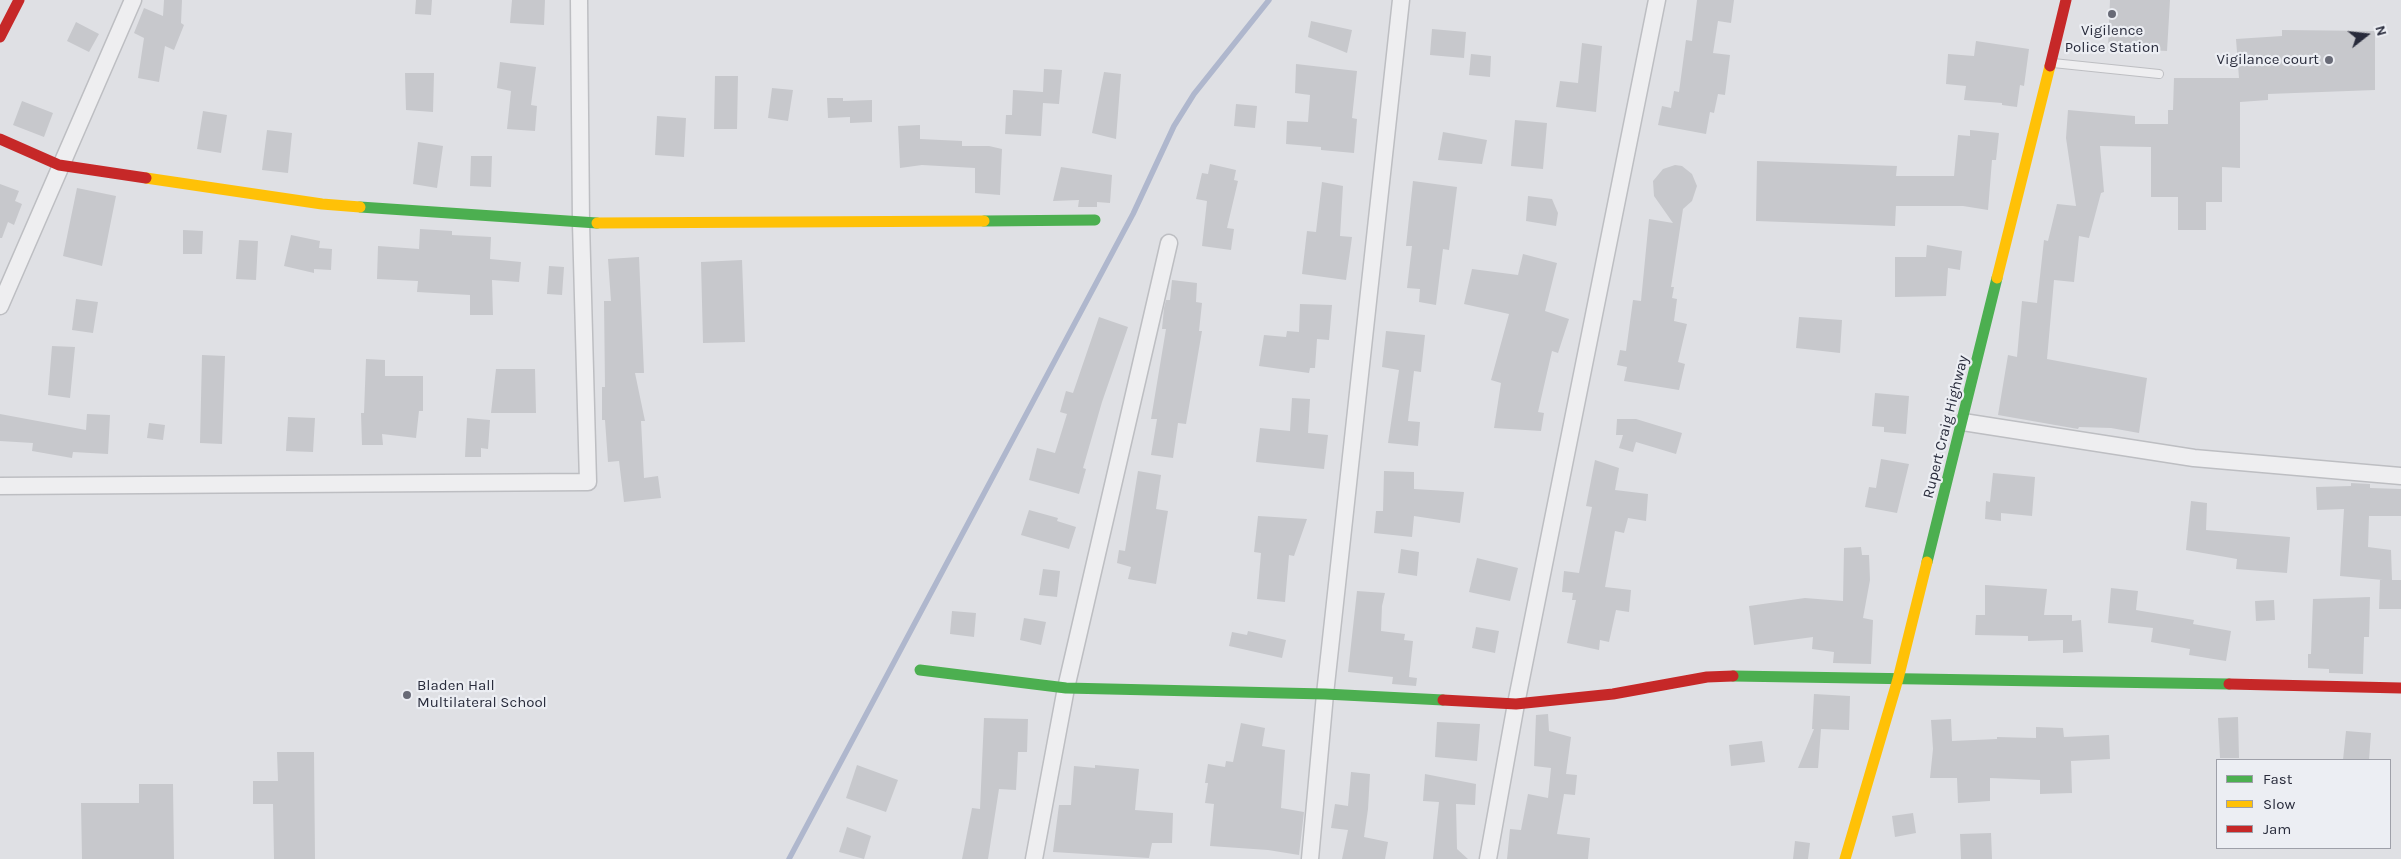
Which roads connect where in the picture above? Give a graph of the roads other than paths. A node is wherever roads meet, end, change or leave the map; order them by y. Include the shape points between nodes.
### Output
1 (18, 0) edge
2 (133, 0) edge
3 (580, 0) edge
4 (1401, 0) edge
5 (1657, 0) edge
6 (2066, 0) edge
7 (0, 37) edge
8 (2052, 63) junction
9 (2159, 74) dead end
10 (0, 139) edge
11 (59, 165) junction
12 (1095, 220) dead end
13 (581, 223) junction
14 (1169, 243) dead end
15 (0, 306) edge
16 (1963, 422) junction
17 (2401, 476) edge
18 (0, 486) edge
19 (920, 670) dead end
20 (1898, 679) junction
21 (1066, 688) junction
22 (2401, 688) edge
23 (1325, 694) junction
24 (1516, 704) junction
25 (1034, 859) edge
26 (1310, 859) edge
27 (1488, 859) edge
28 (1845, 859) edge

1 - 7 street
2 - 11 street
3 - 13 street
4 - 23 street
5 - 24 street
6 - 8 street, Rupert Craig Highway
8 - 9 lane
8 - 16 street, Rupert Craig Highway
10 - 11 street
11 - 13 street via 322,204
11 - 15 street
12 - 13 street
13 - 18 street via 588,482
14 - 21 street
16 - 17 street via 2194,458
16 - 20 street, Rupert Craig Highway
19 - 21 street
20 - 22 street
20 - 24 street via 1707,676 1613,694
20 - 28 street, Rupert Craig Highway
21 - 23 street
21 - 25 street
23 - 24 street
23 - 26 street
24 - 27 street

